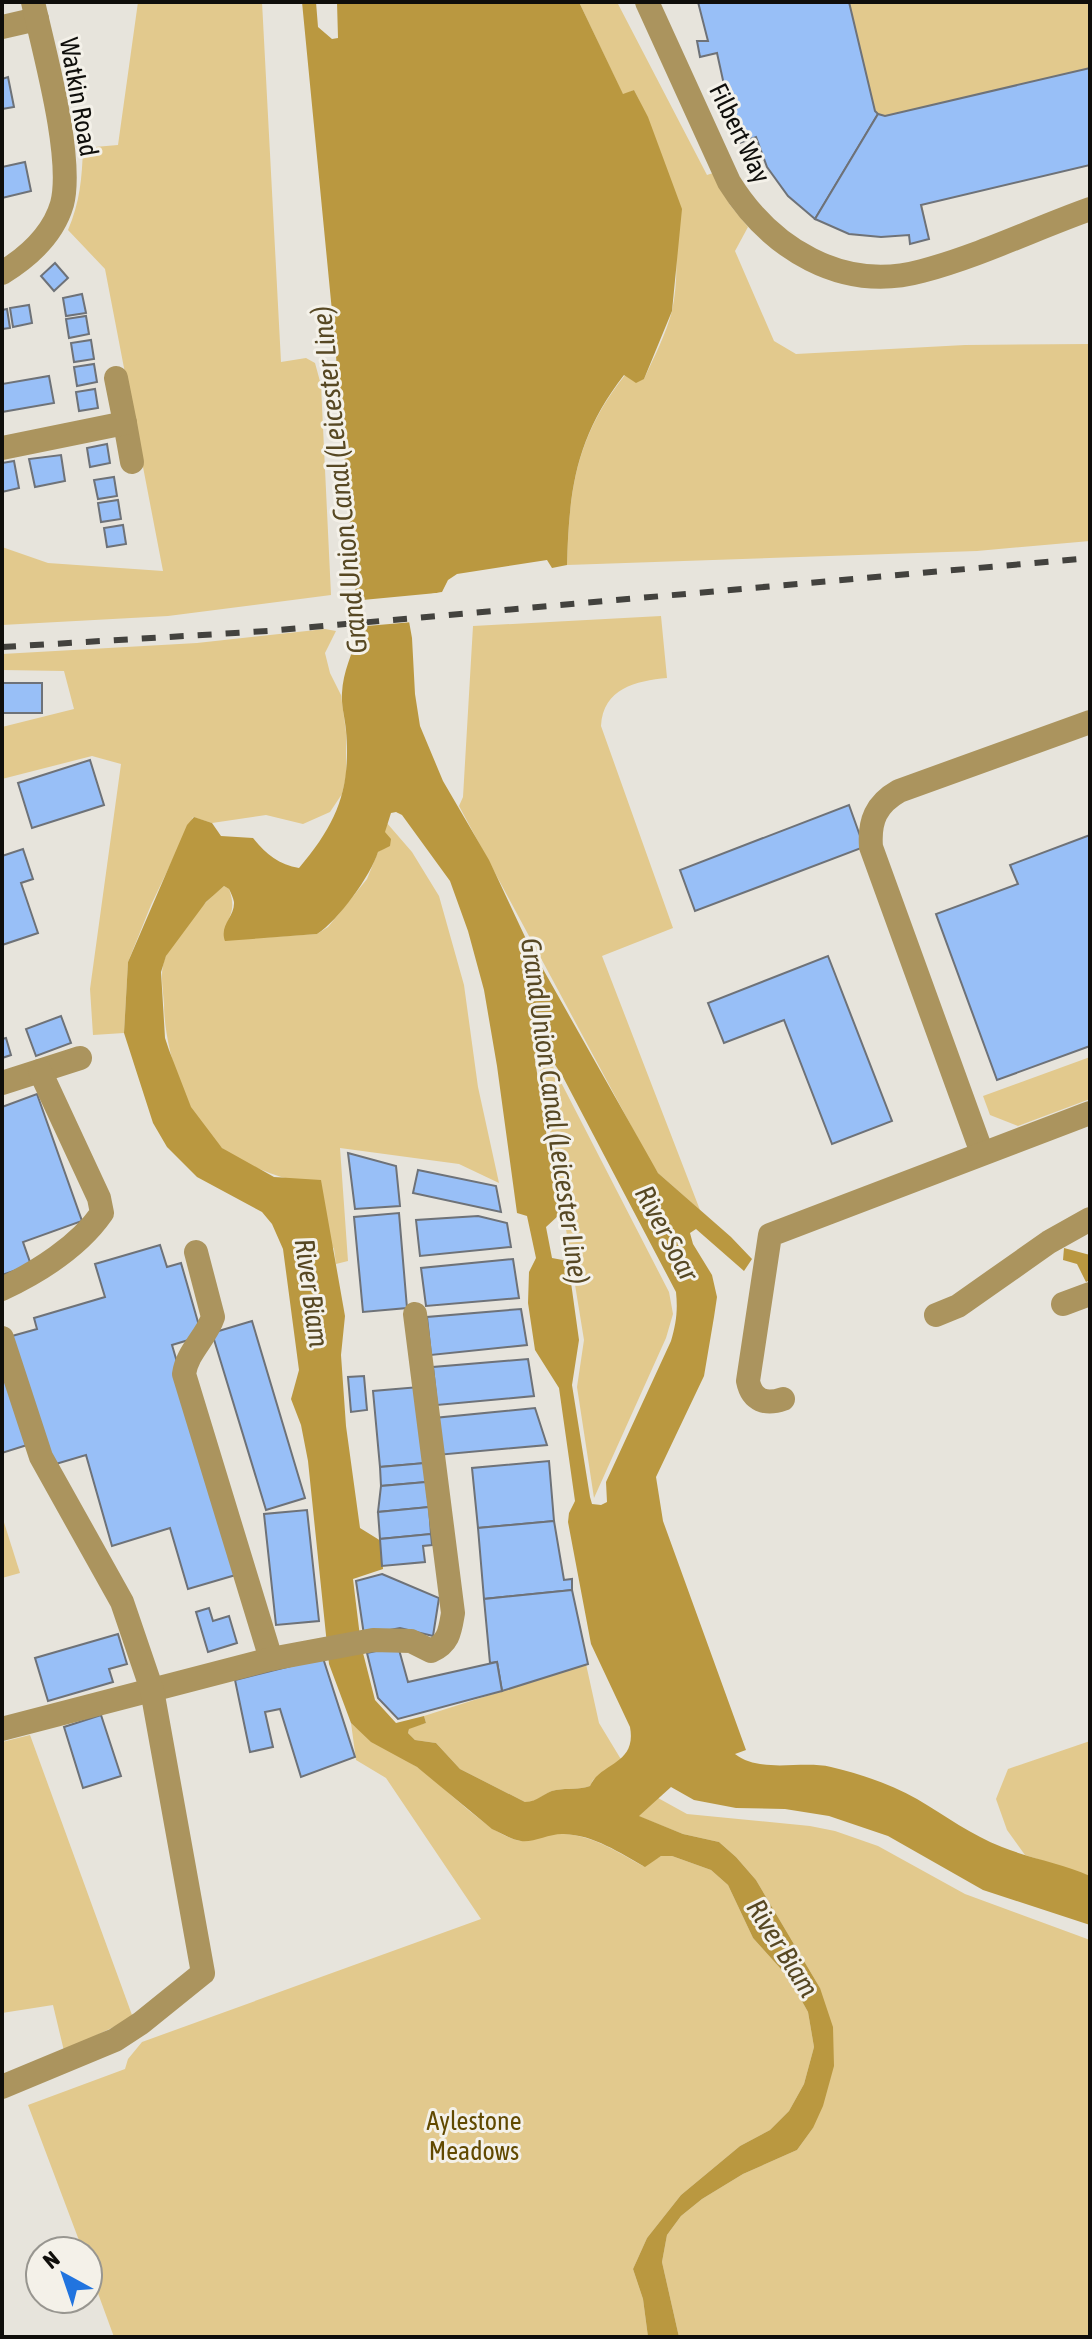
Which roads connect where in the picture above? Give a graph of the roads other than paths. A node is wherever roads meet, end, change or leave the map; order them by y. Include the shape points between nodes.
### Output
1 (647, 2) edge
2 (35, 10) edge
3 (2, 27) edge
4 (1090, 209) edge
5 (2, 273) edge
6 (116, 378) dead end
7 (125, 423) junction
8 (2, 448) edge
9 (132, 462) dead end
10 (1090, 722) edge
11 (80, 1058) dead end
12 (40, 1071) junction
13 (2, 1083) edge
14 (1090, 1113) edge
15 (982, 1153) junction
16 (1090, 1219) edge
17 (196, 1252) dead end
18 (2, 1289) edge
19 (1090, 1294) edge
20 (1063, 1304) dead end
21 (415, 1314) dead end
22 (936, 1315) dead end
23 (2, 1338) edge
24 (783, 1399) dead end
25 (271, 1659) junction
26 (152, 1690) junction
27 (2, 1729) edge
28 (2, 2087) edge

1 - 4 street, Filbert Way via 741,201 776,239 816,263 856,273 920,272
2 - 3 street
2 - 5 street, Watkin Road via 64,150 63,202 42,240
6 - 7 street
7 - 8 street
7 - 9 street
10 - 15 street via 899,791 884,799 872,822 871,847
11 - 12 street
12 - 13 street
12 - 18 street via 102,1213 56,1256
14 - 15 street
15 - 24 street via 770,1235 748,1381 756,1398
16 - 22 street via 958,1306
17 - 25 street via 213,1317 184,1374
19 - 20 street
21 - 25 street via 453,1613 450,1634 443,1646 431,1651 411,1641 373,1640
23 - 26 street via 41,1457 122,1602
25 - 26 street
26 - 27 street
26 - 28 street via 203,1973 115,2040

